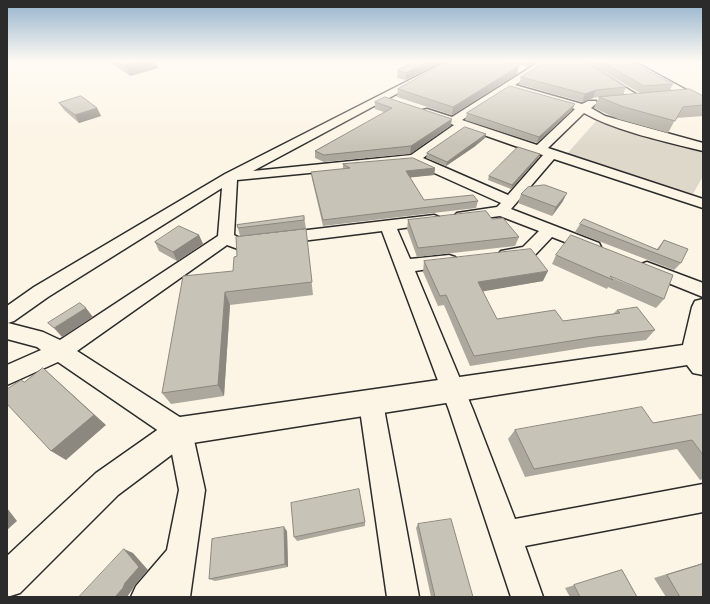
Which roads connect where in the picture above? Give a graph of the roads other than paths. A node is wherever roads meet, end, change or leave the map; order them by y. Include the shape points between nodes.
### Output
1 (400, 89) edge
2 (502, 89) edge
3 (517, 89) edge
4 (623, 89) edge
5 (676, 89) edge
6 (687, 95) junction
7 (667, 97) edge
8 (383, 98) junction
9 (653, 98) edge
10 (639, 99) junction
11 (624, 100) edge
12 (397, 102) edge
13 (601, 102) edge
14 (703, 104) edge
15 (583, 108) junction
16 (418, 109) edge
17 (458, 123) junction
18 (703, 146) edge
19 (545, 152) junction
20 (414, 159) junction
21 (230, 177) junction
22 (703, 204) edge
23 (506, 207) junction
24 (387, 226) junction
25 (549, 230) junction
26 (226, 238) junction
27 (608, 253) edge
28 (490, 257) edge
29 (466, 259) edge
30 (630, 262) edge
31 (404, 266) junction
32 (703, 290) edge
33 (703, 306) edge
34 (7, 316) edge
35 (7, 331) edge
36 (60, 351) junction
37 (698, 360) edge
38 (7, 375) edge
39 (454, 390) junction
40 (371, 403) junction
41 (180, 432) junction
42 (703, 498) edge
43 (507, 535) junction
44 (181, 556) junction
45 (7, 580) edge
46 (147, 597) edge
47 (174, 597) edge
48 (403, 597) edge
49 (527, 597) edge

1 - 8 street
2 - 17 street
3 - 15 street
4 - 10 street
5 - 6 street
6 - 7 street
6 - 14 street
8 - 12 street
8 - 21 street
9 - 10 street
10 - 11 street
13 - 15 street via 593,102
15 - 18 street via 601,118
15 - 19 street
16 - 17 street
17 - 19 street
17 - 20 street
19 - 22 street
19 - 23 street
20 - 21 street
20 - 23 street
21 - 26 street
21 - 34 street via 41,292
23 - 24 street
23 - 25 street
24 - 26 street via 238,244
24 - 31 street
25 - 27 street
25 - 28 street via 528,252
26 - 36 street
29 - 31 street
30 - 32 street
31 - 39 street
33 - 37 street
35 - 36 street via 43,340
36 - 38 street
36 - 41 street
37 - 39 street
39 - 40 street
39 - 43 street
40 - 41 street
40 - 48 street
41 - 44 street via 192,490
41 - 45 street via 107,484
42 - 43 street
43 - 49 street
44 - 46 street
44 - 47 street

